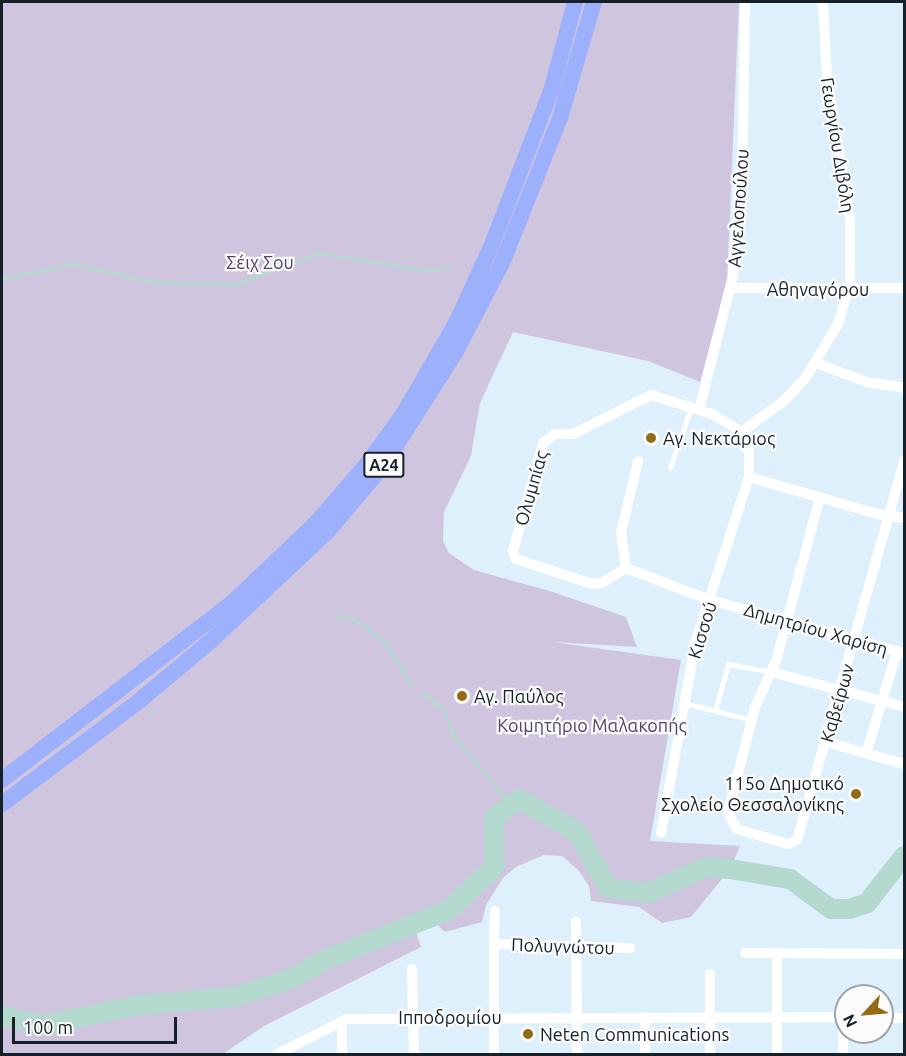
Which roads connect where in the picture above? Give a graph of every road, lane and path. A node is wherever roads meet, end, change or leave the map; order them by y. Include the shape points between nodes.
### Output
1 (575, 2) edge
2 (594, 2) edge
3 (745, 2) edge
4 (823, 2) edge
5 (731, 288) junction
6 (904, 288) edge
7 (849, 289) junction
8 (816, 363) junction
9 (904, 388) edge
10 (695, 408) junction
11 (741, 432) junction
12 (638, 461) dead end
13 (904, 461) edge
14 (670, 468) dead end
15 (749, 477) junction
16 (820, 497) junction
17 (890, 517) junction
18 (904, 518) edge
19 (626, 568) junction
20 (710, 600) junction
21 (788, 620) junction
22 (855, 639) junction
23 (901, 652) edge
24 (771, 672) junction
25 (840, 691) junction
26 (883, 701) junction
27 (684, 703) junction
28 (904, 707) edge
29 (715, 711) junction
30 (752, 719) junction
31 (826, 742) junction
32 (867, 754) junction
33 (904, 764) edge
34 (2, 780) edge
35 (2, 804) edge
36 (661, 833) dead end
37 (495, 911) dead end
38 (576, 922) dead end
39 (494, 944) junction
40 (576, 946) junction
41 (630, 948) dead end
42 (745, 953) dead end
43 (777, 953) junction
44 (904, 954) edge
45 (412, 969) dead end
46 (710, 974) dead end
47 (710, 1016) junction
48 (777, 1016) junction
49 (414, 1017) junction
50 (494, 1017) junction
51 (645, 1017) junction
52 (834, 1017) edge
53 (577, 1018) junction
54 (342, 1021) junction
55 (277, 1054) edge
56 (342, 1054) edge
57 (414, 1054) edge
58 (494, 1054) edge
59 (577, 1054) edge
60 (645, 1054) edge
61 (710, 1054) edge
62 (777, 1054) edge

1 - 34 highway, Α24 via 552,88 491,247 456,323 378,449 316,523 232,603
2 - 35 highway, Α24 via 560,118 503,261 455,353 383,466 328,531 229,624 139,701
3 - 5 street, Αγγελοπούλου via 743,131
4 - 7 street, Γεωργίου Διβόλη via 827,77 850,219
5 - 7 street, Αθηναγόρου
5 - 10 street, Αγγελοπούλου
6 - 7 street, Αθηναγόρου
7 - 8 street, Γεωργίου Διβόλη via 838,324
8 - 9 street via 860,380
8 - 11 street, Γεωργίου Διβόλη via 784,401
10 - 11 street, Ολυμπίας
10 - 14 lane
10 - 19 street, Ολυμπίας via 648,396 573,434 555,434 543,443 513,551 516,560 592,584 602,583
11 - 15 street, Κισσού via 749,452
12 - 19 street via 621,532
13 - 17 street, Καβείρων
15 - 16 street
15 - 20 street, Κισσού
16 - 17 street
16 - 21 street
17 - 18 street
17 - 22 street, Καβείρων
19 - 20 street, Δημητρίου Χαρίση
20 - 21 street, Δημητρίου Χαρίση
20 - 27 street, Κισσού via 699,631
21 - 22 street, Δημητρίου Χαρίση
21 - 24 street
22 - 23 street, Δημητρίου Χαρίση
22 - 25 street, Καβείρων
23 - 26 street
24 - 25 street
24 - 29 lane via 728,664
24 - 30 street
25 - 26 street
25 - 31 street, Καβείρων
26 - 28 street
26 - 32 street
27 - 29 lane
27 - 36 street, Κισσού
29 - 30 lane
30 - 31 street, Καβείρων via 728,813 730,822 740,830 788,844 797,840
31 - 32 street
32 - 33 street
37 - 39 street, Πολυγνώτου
38 - 40 street
39 - 40 street, Πολυγνώτου
39 - 50 street
40 - 41 street, Πολυγνώτου
40 - 53 street
42 - 43 street
43 - 44 street
43 - 48 street
45 - 49 street
46 - 47 street
47 - 48 street, Ιπποδρομίου
47 - 51 street, Ιπποδρομίου
47 - 61 street
48 - 52 street, Ιπποδρομίου
48 - 62 street
49 - 50 street, Ιπποδρομίου
49 - 54 street, Ιπποδρομίου
49 - 57 street
50 - 53 street, Ιπποδρομίου
50 - 58 street
51 - 53 street, Ιπποδρομίου
51 - 60 street
53 - 59 street
54 - 55 street
54 - 56 street

